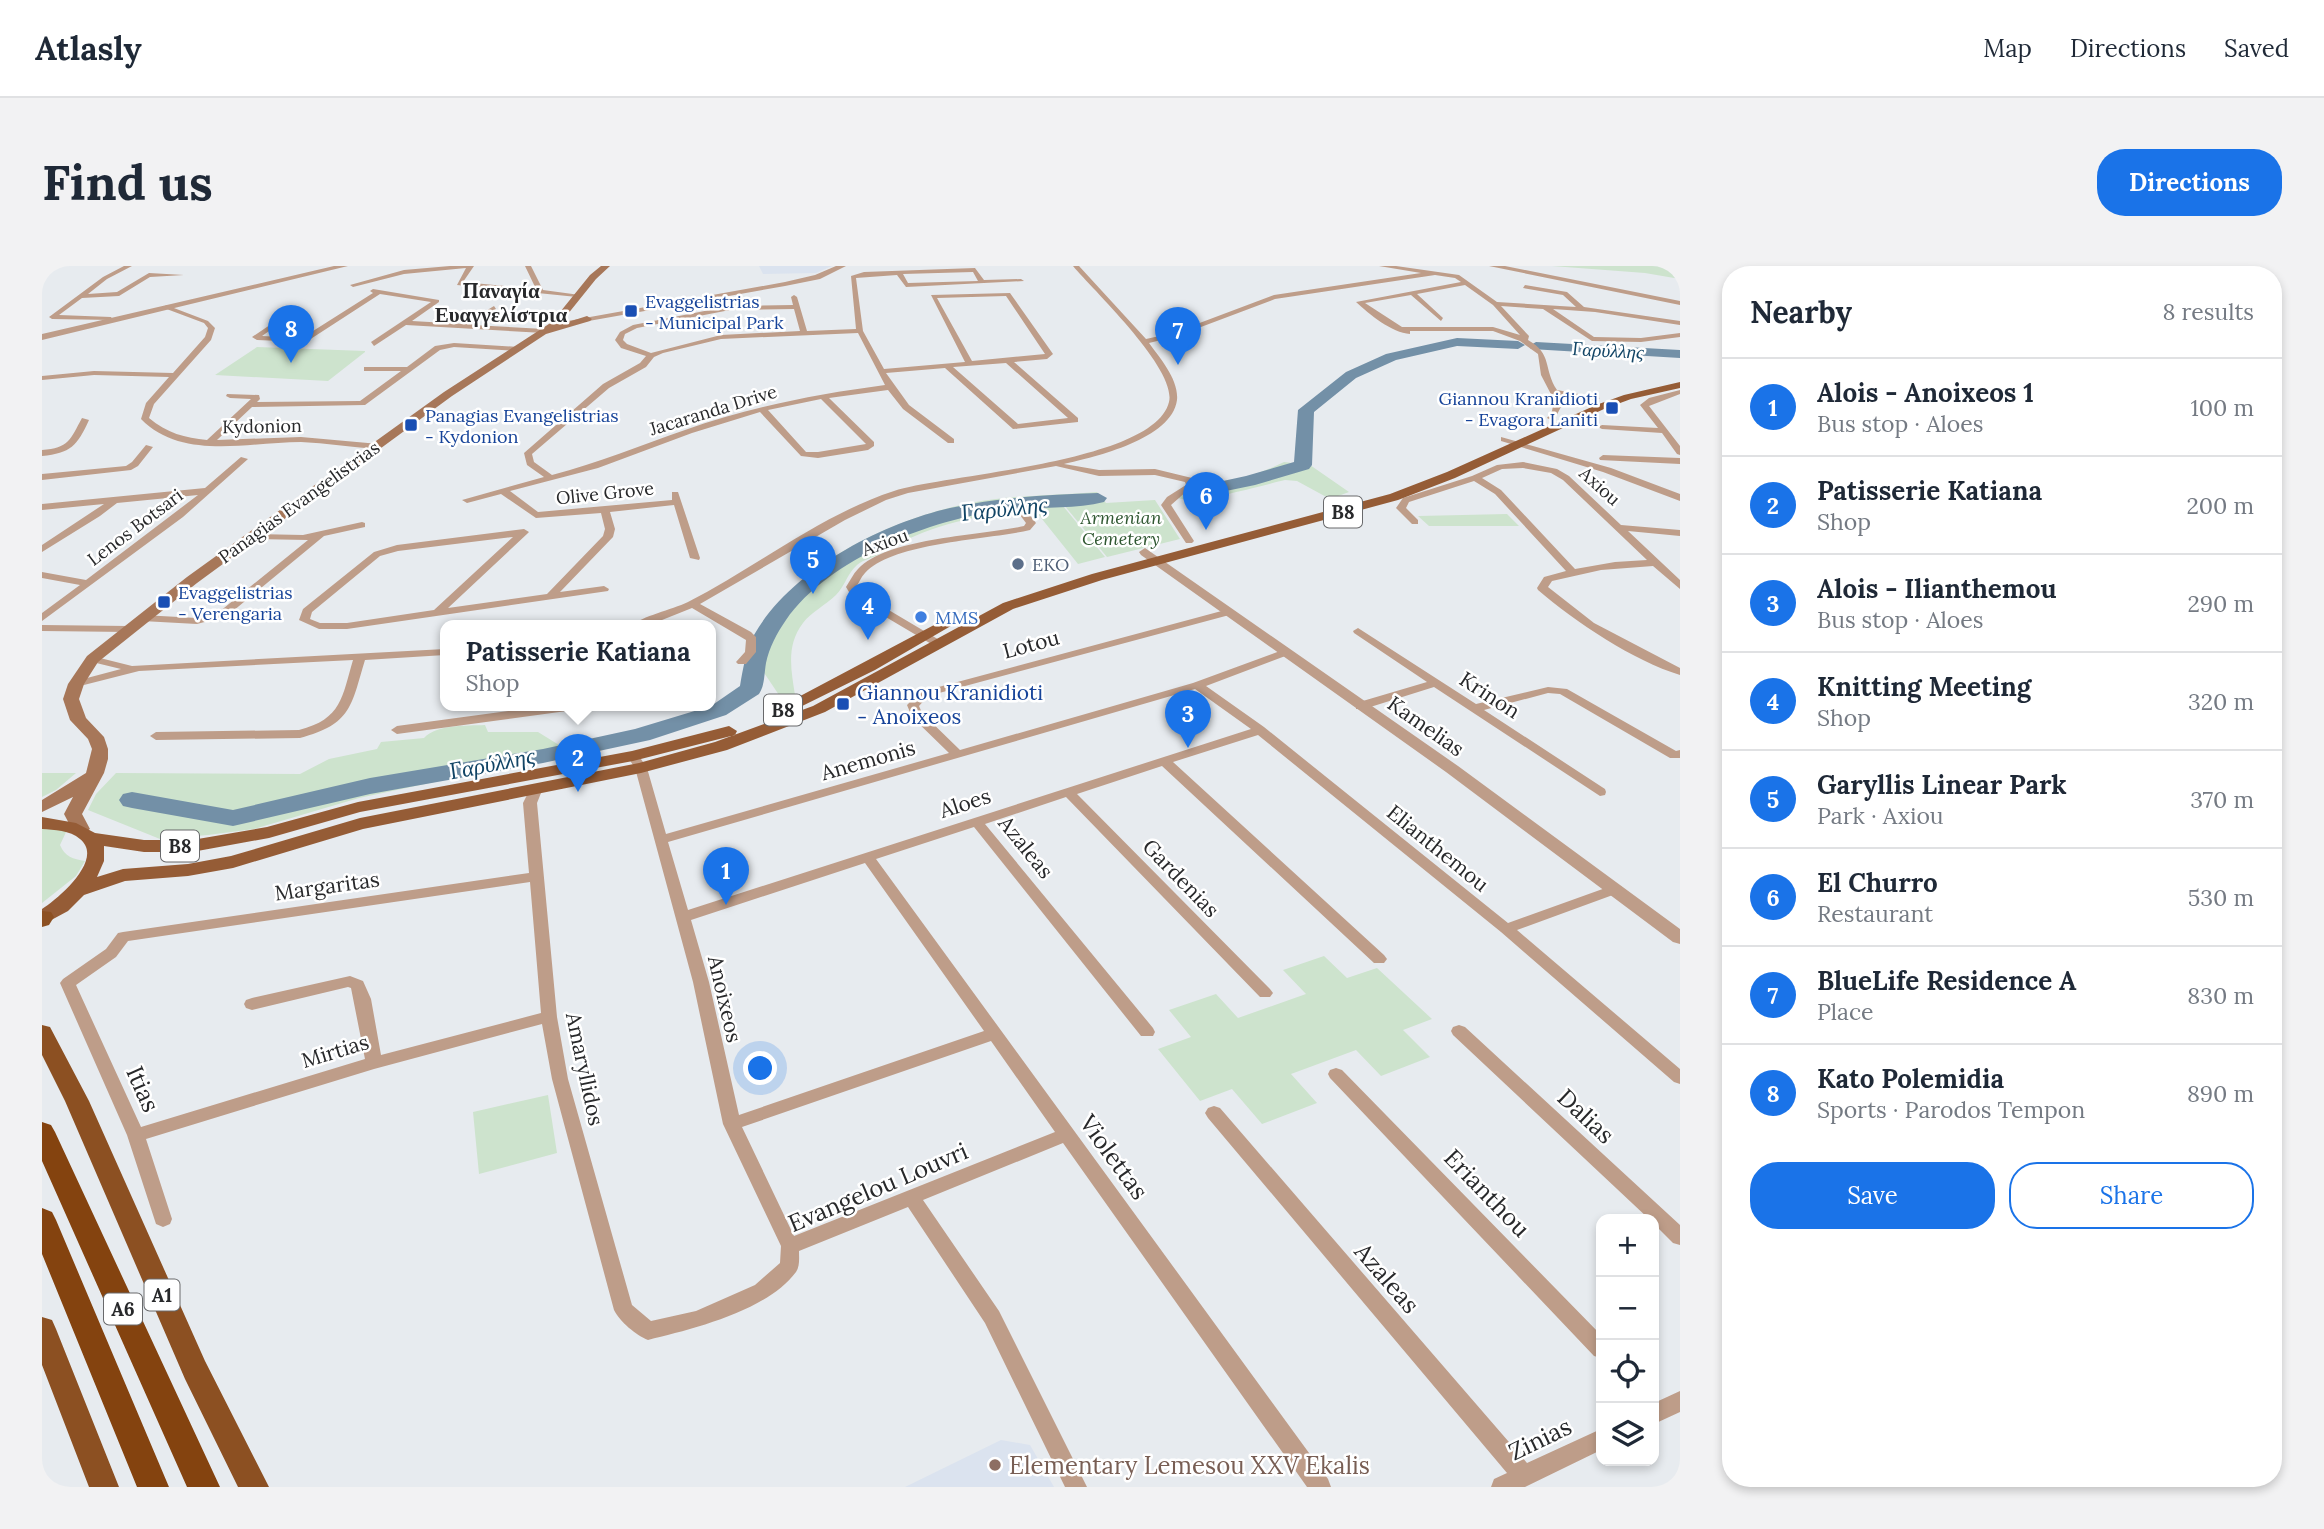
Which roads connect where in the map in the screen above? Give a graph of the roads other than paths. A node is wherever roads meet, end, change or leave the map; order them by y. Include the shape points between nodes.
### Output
1 (129, 266) edge
2 (344, 266) edge
3 (471, 266) edge
4 (528, 266) edge
5 (606, 266) edge
6 (842, 266) edge
7 (1076, 266) edge
8 (1382, 266) edge
9 (1493, 266) edge
10 (899, 272) junction
11 (1435, 273) junction
12 (181, 275) dead end
13 (1021, 281) dead end
14 (982, 282) junction
15 (1466, 284) junction
16 (1525, 287) dead end
17 (379, 292) junction
18 (541, 293) junction
19 (1413, 293) junction
20 (577, 295) junction
21 (79, 296) junction
22 (794, 297) dead end
23 (1680, 303) edge
24 (1495, 304) junction
25 (166, 307) junction
26 (494, 307) dead end
27 (797, 307) junction
28 (1545, 307) junction
29 (298, 308) dead end
30 (1582, 309) junction
31 (562, 314) junction
32 (1441, 318) dead end
33 (111, 319) junction
34 (587, 319) junction
35 (402, 323) junction
36 (1680, 323) edge
37 (555, 324) junction
38 (466, 326) junction
39 (1399, 328) junction
40 (860, 331) junction
41 (545, 332) junction
42 (804, 332) junction
43 (1412, 335) dead end
44 (1680, 335) edge
45 (42, 337) edge
46 (1528, 341) dead end
47 (1144, 342) junction
48 (373, 344) dead end
49 (519, 349) junction
50 (651, 355) junction
51 (1007, 360) junction
52 (969, 363) junction
53 (946, 365) junction
54 (367, 369) dead end
55 (408, 369) junction
56 (881, 370) junction
57 (59, 375) junction
58 (172, 375) junction
59 (1680, 377) edge
60 (42, 378) edge
61 (1680, 385) edge
62 (890, 387) junction
63 (42, 390) edge
64 (1557, 392) junction
65 (1680, 392) edge
66 (230, 396) dead end
67 (823, 396) junction
68 (1596, 398) junction
69 (250, 405) junction
70 (762, 410) junction
71 (1551, 418) junction
72 (85, 420) dead end
73 (1602, 427) dead end
74 (1662, 430) junction
75 (1516, 440) junction
76 (951, 441) dead end
77 (209, 443) junction
78 (376, 446) junction
79 (149, 447) dead end
80 (1680, 452) edge
81 (42, 453) edge
82 (1604, 458) dead end
83 (244, 459) dead end
84 (1680, 461) edge
85 (1052, 465) junction
86 (42, 477) edge
87 (551, 478) junction
88 (1475, 478) junction
89 (1680, 490) edge
90 (207, 491) junction
91 (503, 491) junction
92 (1680, 498) edge
93 (114, 500) junction
94 (467, 500) dead end
95 (42, 507) edge
96 (605, 510) junction
97 (536, 515) junction
98 (1025, 515) dead end
99 (1415, 522) dead end
100 (362, 525) dead end
101 (1620, 528) junction
102 (523, 533) junction
103 (1680, 533) edge
104 (320, 535) junction
105 (252, 536) junction
106 (1189, 541) junction
107 (42, 549) edge
108 (1152, 557) junction
109 (695, 558) dead end
110 (1657, 564) junction
111 (1572, 571) junction
112 (42, 575) edge
113 (86, 583) junction
114 (1680, 586) edge
115 (604, 589) dead end
116 (551, 596) junction
117 (692, 604) junction
118 (438, 612) junction
119 (1229, 612) junction
120 (42, 618) edge
121 (142, 618) junction
122 (651, 620) edge
123 (42, 628) edge
124 (128, 629) junction
125 (1358, 631) dead end
126 (930, 640) junction
127 (440, 652) edge
128 (1284, 653) junction
129 (360, 657) junction
130 (92, 660) junction
131 (741, 662) dead end
132 (139, 668) junction
133 (1680, 672) edge
134 (1435, 683) junction
135 (76, 684) junction
136 (1197, 685) junction
137 (1360, 706) junction
138 (1476, 708) junction
139 (543, 711) edge
140 (397, 730) dead end
141 (1260, 730) junction
142 (156, 736) dead end
143 (957, 754) junction
144 (1677, 755) edge
145 (1164, 761) junction
146 (637, 762) junction
147 (95, 773) junction
148 (1068, 792) junction
149 (1600, 792) dead end
150 (527, 794) junction
151 (42, 807) edge
152 (975, 821) junction
153 (42, 823) edge
154 (86, 834) junction
155 (663, 839) junction
156 (867, 856) junction
157 (537, 876) junction
158 (80, 890) junction
159 (1616, 890) junction
160 (684, 917) junction
161 (43, 918) edge
162 (1506, 929) junction
163 (1680, 937) edge
164 (1379, 959) dead end
165 (68, 983) joint
166 (1265, 993) dead end
167 (252, 1004) dead end
168 (549, 1017) junction
169 (1458, 1031) dead end
170 (1147, 1032) dead end
171 (42, 1033) edge
172 (995, 1033) junction
173 (374, 1063) junction
174 (1336, 1074) dead end
175 (1680, 1078) edge
176 (1214, 1113) dead end
177 (732, 1124) junction
178 (42, 1132) edge
179 (1068, 1134) junction
180 (136, 1135) junction
181 (912, 1198) junction
182 (163, 1219) dead end
183 (42, 1220) edge
184 (1680, 1237) edge
185 (790, 1246) junction
186 (42, 1329) edge
187 (648, 1331) joint
188 (1596, 1344) edge
189 (1596, 1441) edge
190 (1523, 1475) junction
191 (103, 1487) edge
192 (153, 1487) edge
193 (204, 1487) edge
194 (254, 1487) edge
195 (1076, 1487) edge
196 (1320, 1487) edge
197 (1502, 1487) edge

1 - 21 street
2 - 25 street
3 - 17 street via 404,272 352,287
3 - 18 street via 460,285
4 - 18 street
5 - 20 main road
6 - 34 street via 785,284
7 - 47 street
8 - 11 street
9 - 23 street
10 - 14 street via 975,270
10 - 14 street via 906,285
10 - 40 street via 853,277
11 - 15 street via 1462,278
11 - 47 street via 1275,297
12 - 21 street via 144,277 119,294
13 - 14 street
15 - 19 street
15 - 24 street
16 - 30 street via 1565,293
17 - 29 street via 303,340 256,337
17 - 35 street via 437,302
18 - 20 street
19 - 32 street
19 - 39 street via 1359,302
20 - 31 main road
21 - 33 street via 52,317
22 - 27 street
24 - 28 street
24 - 46 street
25 - 33 street
25 - 58 street via 206,321 212,328
26 - 38 street
27 - 42 street
27 - 50 street via 730,308 635,326 622,333 619,340 624,346
28 - 30 street
28 - 44 street via 1592,339
30 - 36 street
31 - 34 street
31 - 37 main road
33 - 45 street
34 - 37 street
34 - 41 main road
35 - 38 street
35 - 48 street
37 - 41 main road
38 - 41 street
39 - 43 street
39 - 64 street via 1500,331 1540,352 1546,377
40 - 42 street
40 - 56 street
41 - 49 main road, Panagias Evangelistrias
42 - 50 street via 721,337
47 - 85 street via 1172,387 1173,402 1166,414 1132,440
49 - 55 street via 443,346
49 - 78 main road, Panagias Evangelistrias
50 - 87 street via 643,365 606,386 528,453 530,463
51 - 52 street
51 - 52 street via 1049,354 1008,294 933,296
51 - 53 street via 1075,421 1016,427
52 - 53 street
53 - 56 street
54 - 55 street
55 - 69 street via 362,403
56 - 62 street
57 - 58 street
57 - 60 street
57 - 63 street
58 - 77 street, Kydonion via 150,403 145,419 177,438
59 - 68 main road, B8
61 - 75 main road, B8 via 1609,404
62 - 67 street, Jacaranda Drive
62 - 76 street via 906,407
64 - 68 street
64 - 71 street via 1559,405
65 - 74 street via 1644,405
66 - 69 street via 256,397
67 - 70 street, Jacaranda Drive
67 - 70 street via 871,444 804,454
68 - 71 main road, B8
69 - 77 street
70 - 87 street, Jacaranda Drive
71 - 75 main road, B8
72 - 81 street via 73,445
73 - 74 street
74 - 80 street
75 - 89 street via 1627,470
75 - 92 street
75 - 106 main road, B8 via 1379,491
75 - 108 main road, B8 via 1394,497
77 - 78 street, Kydonion via 292,440
78 - 105 main road, Panagias Evangelistrias
79 - 86 street via 128,468
82 - 84 street
83 - 90 street, Lenos Botsari
85 - 106 street via 1090,472 1167,474 1189,480 1191,484 1166,505
85 - 117 street via 915,489 880,500 839,517
87 - 91 street, Jacaranda Drive
88 - 99 street, Axiou via 1406,500 1401,508
88 - 101 street, Axiou via 1511,466 1554,471
88 - 111 street via 1498,492
90 - 93 street
90 - 113 street, Lenos Botsari
91 - 94 street, Jacaranda Drive
91 - 97 street, Olive Grove
93 - 95 street
93 - 107 street
96 - 97 street, Olive Grove
96 - 109 street, Olive Grove via 675,497
96 - 116 street via 608,537
97 - 102 street via 536,521
98 - 126 street, Axiou via 1031,523 1027,528 897,552 858,572 852,587 856,595
100 - 104 street
101 - 103 street
101 - 110 street, Axiou
102 - 118 street
102 - 118 street via 377,554 307,611 304,620 319,626 347,626
104 - 105 street
104 - 121 street via 223,614 197,621
105 - 121 main road, Panagias Evangelistrias
106 - 108 main road, B8
108 - 119 street, Kamelias
108 - 126 main road, B8 via 1008,606
110 - 111 street via 1626,563
110 - 114 street, Axiou
111 - 133 street via 1548,579 1542,588 1587,625
112 - 113 street
113 - 120 street, Lenos Botsari
115 - 116 street
116 - 118 street
117 - 122 street
117 - 131 street via 752,639 750,652
119 - 128 street, Kamelias
119 - 143 street, Lotou via 923,694 913,705 916,714
121 - 124 main road, Panagias Evangelistrias
123 - 124 street
124 - 130 main road, Panagias Evangelistrias
125 - 134 street, Krinon
126 - 146 main road, B8 via 791,707
127 - 129 street
128 - 136 street, Anemonis
128 - 137 street, Kamelias
129 - 132 street
129 - 142 street via 340,716 319,730
130 - 132 street
130 - 135 main road, Panagias Evangelistrias
132 - 135 street
134 - 137 street
134 - 138 street, Krinon
135 - 147 main road via 72,706 100,749
136 - 141 street, Elianthemou
136 - 143 street, Anemonis
137 - 159 street, Kamelias
138 - 144 street via 1548,690 1563,691
138 - 149 street, Krinon
139 - 140 street
141 - 145 street, Aloes
141 - 162 street, Elianthemou
143 - 155 street, Anemonis
145 - 148 street, Aloes
145 - 164 street
146 - 150 main road, B8
146 - 154 main road, B8 via 358,807 269,832 192,846 144,846
146 - 155 street, Anoixeos
147 - 151 main road
147 - 154 main road via 73,814
148 - 152 street, Aloes
148 - 166 street, Gardenias
150 - 157 street, Amaryllidos
150 - 158 main road, B8 via 360,824 233,862 123,874
152 - 156 street, Aloes
152 - 170 street, Azaleas
153 - 154 main road, B8 via 58,823
154 - 158 main road, B8 via 96,853 94,870
155 - 160 street, Anoixeos
156 - 160 street, Aloes
156 - 172 street, Violettas
157 - 165 street, Margaritas via 122,937 111,953
157 - 168 street, Amaryllidos
158 - 161 main road, B8
159 - 162 street
159 - 163 street, Kamelias
160 - 177 street, Anoixeos
162 - 175 street, Elianthemou
165 - 180 street, Itias
167 - 173 street via 350,981 358,985 363,999
168 - 173 street, Mirtias
168 - 187 street, Amaryllidos via 559,1079 624,1310
169 - 184 street, Dalias
171 - 194 highway, A1 via 77,1101 195,1370
172 - 177 street
172 - 179 street, Violettas
173 - 180 street, Mirtias
174 - 188 street, Erianthou
176 - 190 street, Azaleas
177 - 185 street, Anoixeos
178 - 193 highway, A6
179 - 181 street, Evangelou Louvri
179 - 196 street, Violettas
180 - 182 street, Itias
181 - 185 street, Evangelou Louvri
181 - 195 street via 992,1317
183 - 192 highway, A6
185 - 187 street, Evangelou Louvri via 789,1266 762,1291 698,1319
186 - 191 highway
189 - 190 street, Zinias
190 - 197 street, Zinias

